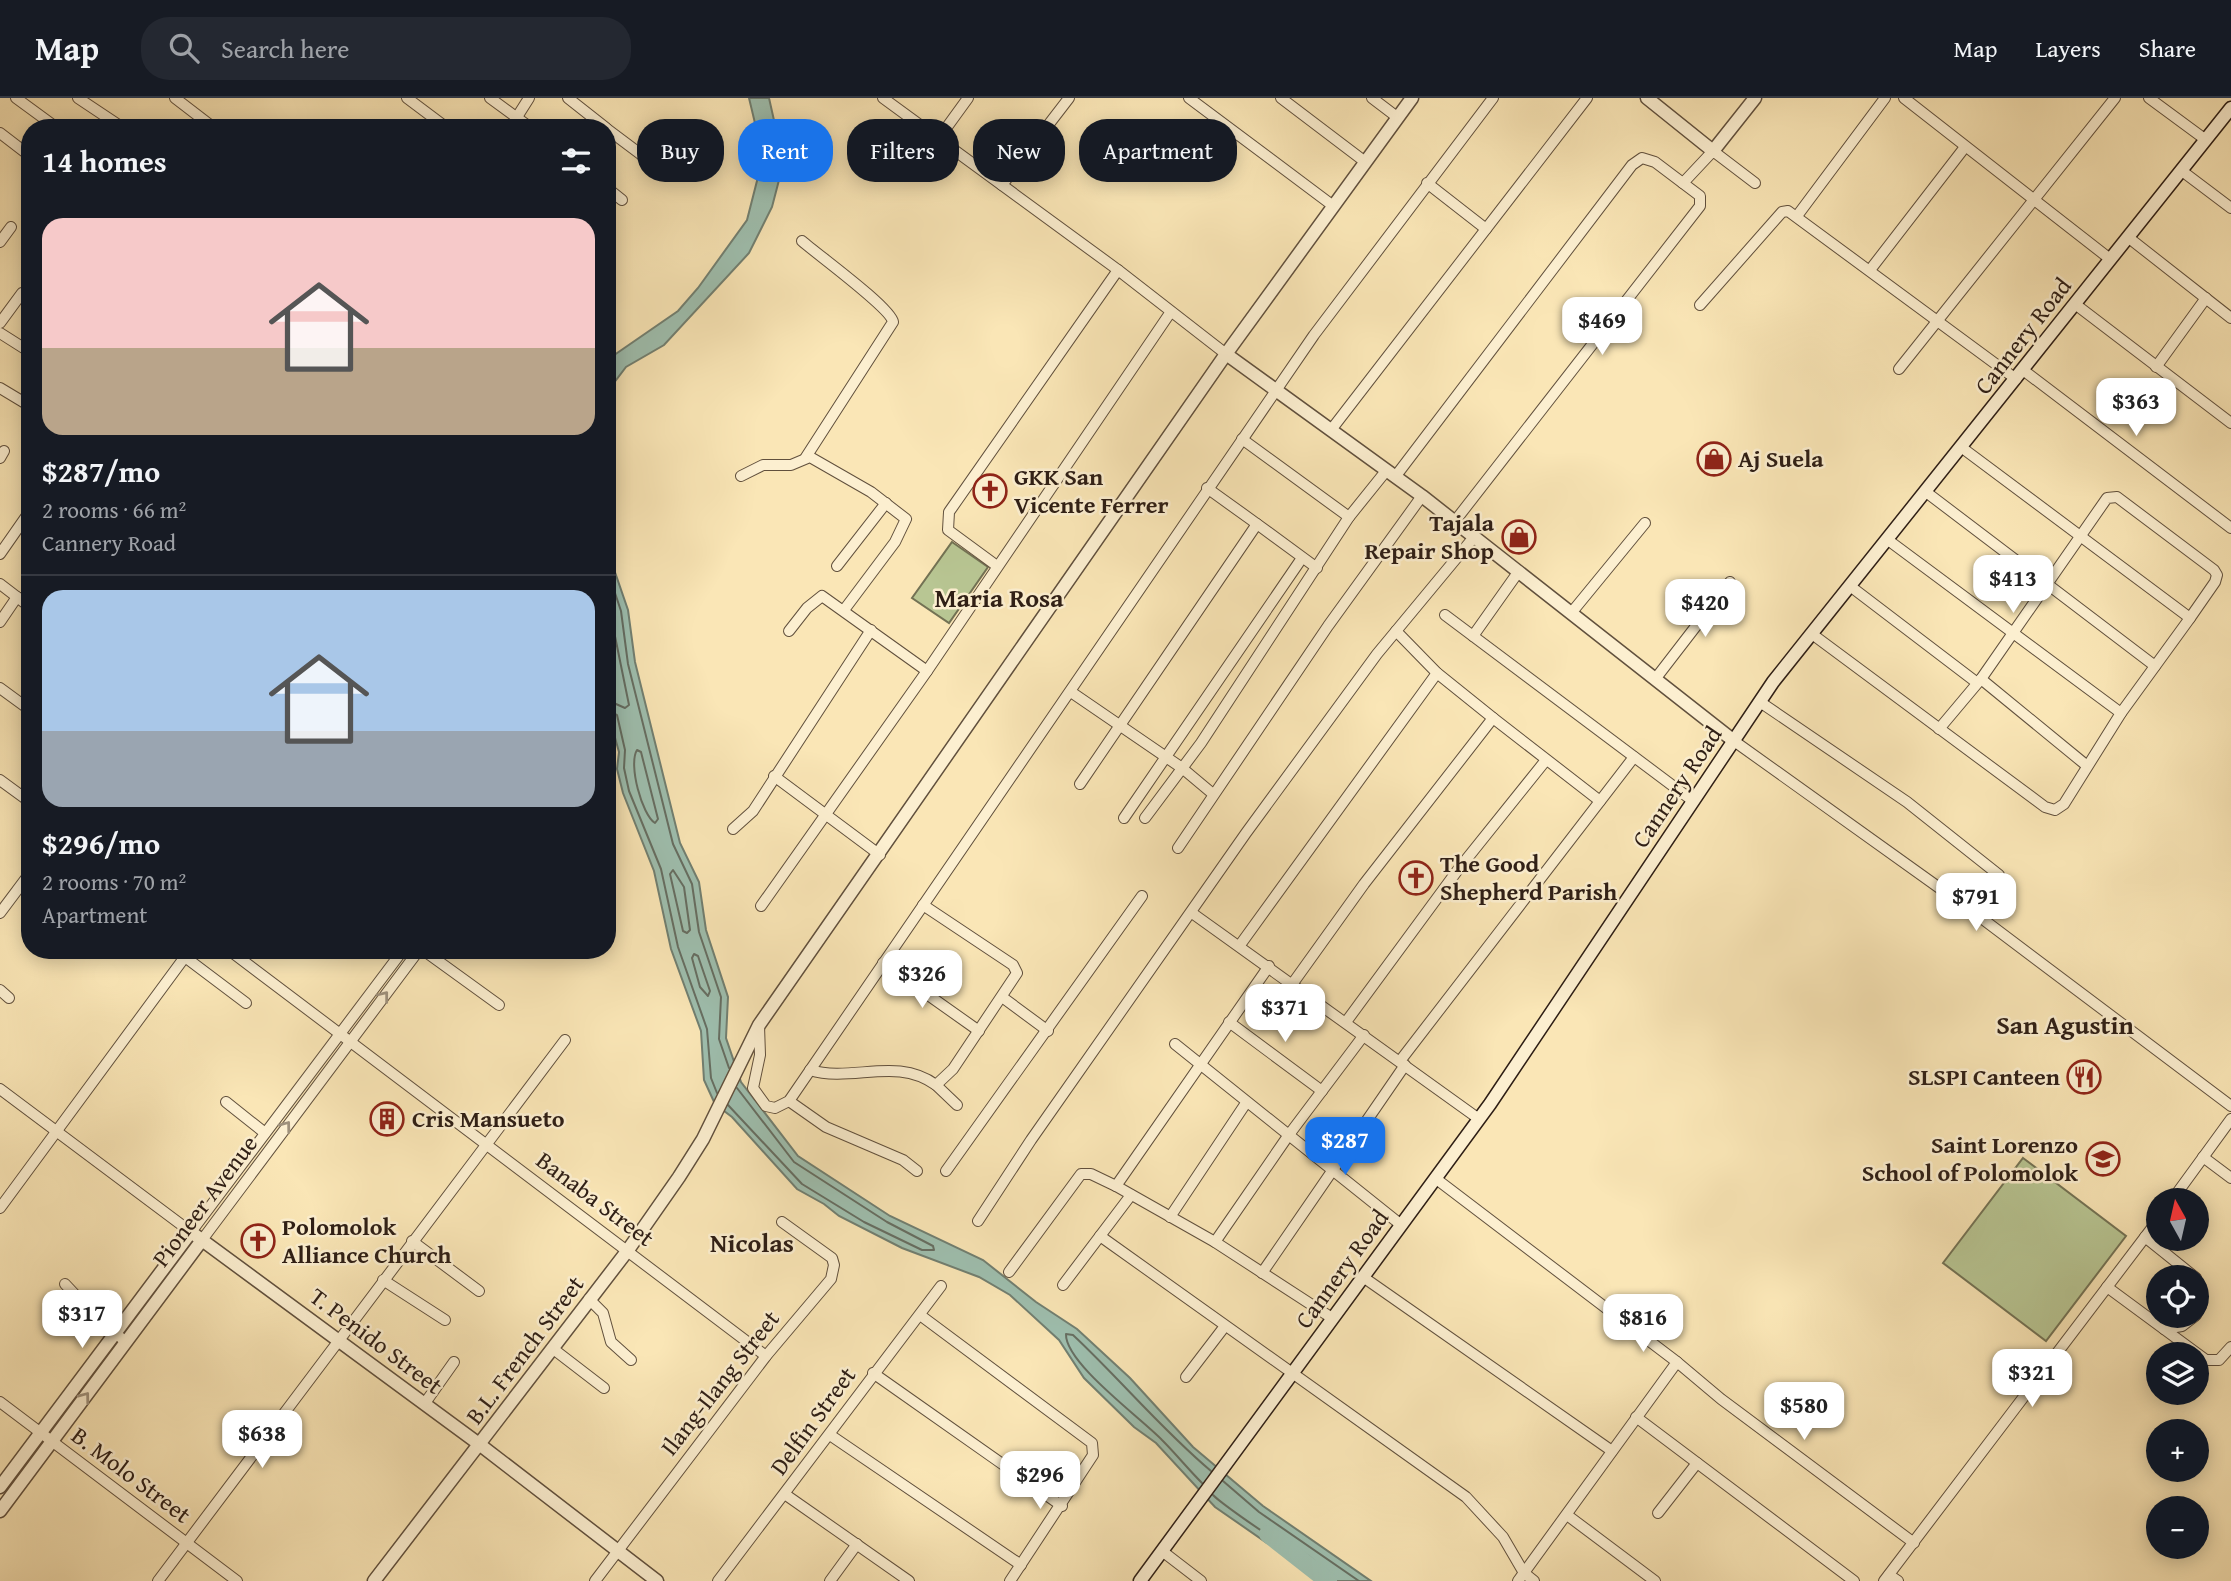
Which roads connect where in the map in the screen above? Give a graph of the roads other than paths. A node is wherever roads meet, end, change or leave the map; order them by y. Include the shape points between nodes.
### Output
1 (16, 98) edge
2 (78, 98) edge
3 (175, 98) edge
4 (407, 98) edge
5 (490, 98) edge
6 (529, 98) edge
7 (568, 98) edge
8 (883, 98) edge
9 (968, 98) edge
10 (1069, 98) edge
11 (1189, 98) edge
12 (1281, 98) edge
13 (1372, 98) edge
14 (1412, 98) edge
15 (1493, 98) edge
16 (1587, 98) edge
17 (1647, 98) edge
18 (1755, 98) edge
19 (1885, 98) edge
20 (1904, 98) edge
21 (1925, 98) edge
22 (2115, 98) edge
23 (2149, 98) edge
24 (1917, 108) junction
25 (2231, 108) edge
26 (517, 117) junction
27 (1397, 117) junction
28 (45, 119) edge
29 (110, 119) edge
30 (202, 119) edge
31 (435, 119) edge
32 (520, 119) edge
33 (595, 119) edge
34 (912, 119) edge
35 (953, 119) edge
36 (0, 133) edge
37 (616, 136) edge
38 (2206, 140) junction
39 (1965, 147) junction
40 (21, 149) edge
41 (637, 151) edge
42 (1713, 151) junction
43 (959, 153) edge
44 (1364, 161) junction
45 (2182, 171) junction
46 (1427, 183) junction
47 (1683, 183) junction
48 (1755, 183) dead end
49 (1002, 185) junction
50 (616, 195) edge
51 (2034, 199) junction
52 (622, 200) dead end
53 (1332, 205) junction
54 (2231, 208) edge
55 (1797, 216) junction
56 (11, 227) dead end
57 (1486, 229) junction
58 (2129, 239) junction
59 (802, 240) dead end
60 (0, 242) edge
61 (2110, 259) junction
62 (1870, 270) junction
63 (1118, 271) junction
64 (21, 294) edge
65 (2206, 298) junction
66 (2075, 304) junction
67 (1700, 305) dead end
68 (1170, 313) junction
69 (2231, 317) edge
70 (1935, 322) junction
71 (0, 323) edge
72 (0, 333) edge
73 (21, 346) edge
74 (1226, 354) junction
75 (2156, 367) junction
76 (1899, 369) dead end
77 (2019, 375) junction
78 (0, 388) edge
79 (1276, 391) junction
80 (21, 401) edge
81 (2231, 423) edge
82 (1331, 430) junction
83 (1242, 439) junction
84 (1961, 447) junction
85 (806, 457) junction
86 (1390, 474) junction
87 (741, 476) dead end
88 (1207, 488) junction
89 (1926, 492) junction
90 (1422, 496) junction
91 (886, 503) junction
92 (1349, 517) junction
93 (1455, 521) junction
94 (1645, 523) dead end
95 (21, 524) edge
96 (1257, 524) junction
97 (2231, 528) edge
98 (1474, 537) junction
99 (2082, 538) junction
100 (1888, 540) junction
101 (0, 554) edge
102 (1302, 558) junction
103 (837, 566) dead end
104 (997, 566) junction
105 (1317, 568) junction
106 (1519, 571) junction
107 (1730, 582) dead end
108 (0, 584) edge
109 (2047, 584) junction
110 (1850, 586) junction
111 (17, 597) junction
112 (21, 600) edge
113 (844, 610) junction
114 (1572, 612) junction
115 (1445, 615) dead end
116 (2190, 618) junction
117 (0, 622) edge
118 (871, 630) junction
119 (789, 631) dead end
120 (1396, 631) junction
121 (2013, 633) junction
122 (1812, 634) junction
123 (1473, 636) junction
124 (2155, 666) junction
125 (927, 671) junction
126 (1437, 673) junction
127 (1656, 678) junction
128 (1979, 680) junction
129 (0, 688) edge
130 (1070, 692) junction
131 (1760, 702) junction
132 (21, 703) edge
133 (2122, 713) junction
134 (1493, 718) junction
135 (1121, 725) junction
136 (1939, 729) junction
137 (1734, 741) junction
138 (1634, 757) junction
139 (1168, 758) junction
140 (1546, 760) junction
141 (2086, 765) junction
142 (1182, 768) junction
143 (774, 776) junction
144 (0, 780) edge
145 (1080, 784) dead end
146 (1213, 794) junction
147 (21, 795) edge
148 (1600, 801) junction
149 (1693, 801) junction
150 (826, 816) junction
151 (1124, 818) dead end
152 (1145, 818) dead end
153 (733, 830) dead end
154 (1178, 848) dead end
155 (880, 855) junction
156 (1999, 875) dead end
157 (21, 885) edge
158 (1142, 896) dead end
159 (923, 905) junction
160 (761, 906) dead end
161 (0, 913) edge
162 (1192, 913) junction
163 (1240, 945) junction
164 (183, 959) edge
165 (193, 959) edge
166 (241, 959) edge
167 (396, 959) edge
168 (414, 959) edge
169 (434, 959) edge
170 (883, 963) junction
171 (1269, 966) junction
172 (1293, 983) junction
173 (0, 990) edge
174 (9, 998) dead end
175 (1002, 998) junction
176 (246, 1003) dead end
177 (499, 1005) dead end
178 (1229, 1022) junction
179 (1346, 1022) junction
180 (759, 1025) junction
181 (979, 1031) junction
182 (1048, 1031) junction
183 (338, 1035) junction
184 (1364, 1035) junction
185 (565, 1040) dead end
186 (348, 1043) junction
187 (1175, 1044) dead end
188 (1403, 1063) junction
189 (1200, 1065) junction
190 (810, 1070) junction
191 (936, 1085) junction
192 (0, 1089) edge
193 (1322, 1091) junction
194 (789, 1101) junction
195 (226, 1102) dead end
196 (1246, 1103) junction
197 (2230, 1103) edge
198 (957, 1105) dead end
199 (1479, 1119) junction
200 (2231, 1119) edge
201 (58, 1132) junction
202 (265, 1133) junction
203 (1288, 1136) junction
204 (486, 1145) junction
205 (2203, 1157) junction
206 (917, 1171) dead end
207 (946, 1171) dead end
208 (1330, 1171) junction
209 (1435, 1178) junction
210 (2231, 1178) edge
211 (1116, 1186) junction
212 (2181, 1188) edge
213 (1131, 1195) junction
214 (0, 1208) edge
215 (1170, 1217) junction
216 (978, 1220) dead end
217 (782, 1222) dead end
218 (1400, 1224) junction
219 (197, 1236) junction
220 (1100, 1236) junction
221 (2145, 1237) joint
222 (412, 1241) junction
223 (1215, 1242) junction
224 (628, 1250) junction
225 (2180, 1265) edge
226 (1009, 1272) dead end
227 (1262, 1273) junction
228 (1363, 1277) junction
229 (383, 1280) junction
230 (65, 1283) dead end
231 (1063, 1285) dead end
232 (941, 1286) dead end
233 (2107, 1287) junction
234 (479, 1291) dead end
235 (589, 1299) junction
236 (919, 1315) junction
237 (1332, 1318) junction
238 (444, 1320) dead end
239 (1225, 1326) junction
240 (2168, 1328) edge
241 (2164, 1329) junction
242 (115, 1334) junction
243 (340, 1340) junction
244 (126, 1342) junction
245 (2231, 1346) edge
246 (552, 1348) junction
247 (766, 1356) junction
248 (631, 1360) dead end
249 (454, 1362) dead end
250 (1677, 1362) junction
251 (873, 1373) junction
252 (1291, 1373) junction
253 (1186, 1377) dead end
254 (604, 1388) dead end
255 (0, 1402) edge
256 (425, 1403) junction
257 (1636, 1417) junction
258 (41, 1432) junction
259 (830, 1435) junction
260 (52, 1441) junction
261 (479, 1444) junction
262 (1612, 1451) junction
263 (1697, 1462) junction
264 (0, 1487) edge
265 (786, 1494) junction
266 (1062, 1506) junction
267 (0, 1511) edge
268 (1658, 1513) dead end
269 (1567, 1515) junction
270 (1914, 1543) junction
271 (187, 1544) junction
272 (857, 1544) junction
273 (1162, 1551) junction
274 (617, 1552) junction
275 (1021, 1565) junction
276 (1521, 1577) edge
277 (1890, 1579) edge
278 (158, 1581) edge
279 (237, 1581) edge
280 (373, 1581) edge
281 (595, 1581) edge
282 (657, 1581) edge
283 (718, 1581) edge
284 (830, 1581) edge
285 (909, 1581) edge
286 (1010, 1581) edge
287 (1140, 1581) edge
288 (1202, 1581) edge
289 (1534, 1581) edge
290 (1656, 1581) edge
291 (1854, 1581) edge

1 - 28 street
2 - 29 street
3 - 30 street
4 - 31 street
5 - 26 street
6 - 26 street
7 - 33 street
8 - 34 street
9 - 35 street
10 - 49 street
11 - 53 street
12 - 44 street
13 - 27 street
14 - 27 street, B.L. French Street
15 - 46 street
16 - 57 street
17 - 42 street
18 - 42 street
19 - 55 street
20 - 24 street
21 - 24 street
22 - 51 street
23 - 38 street
24 - 39 street
25 - 38 street, Cannery Road
26 - 32 street
27 - 44 street, B.L. French Street
36 - 40 street
37 - 41 street
38 - 45 street, Cannery Road
39 - 51 street
39 - 62 street
42 - 47 street
42 - 48 street
43 - 49 street
44 - 53 street, B.L. French Street
45 - 54 street
45 - 58 street, Cannery Road
46 - 57 street
46 - 79 street
47 - 86 street via 1647,158 1632,165
47 - 93 street via 1700,196 1700,206
49 - 63 street
50 - 52 street
51 - 61 street
51 - 70 street
53 - 74 street, B.L. French Street
55 - 62 street
55 - 67 street via 1782,212
56 - 60 street
57 - 82 street
58 - 61 street, Cannery Road
58 - 65 street
59 - 85 street via 888,309 893,322
61 - 66 street, Cannery Road
62 - 70 street
63 - 68 street
63 - 104 street via 949,512 948,530
64 - 71 street
65 - 69 street
65 - 75 street
66 - 75 street
66 - 77 street, Cannery Road
68 - 74 street
68 - 104 street
70 - 76 street
70 - 77 street
72 - 73 street
74 - 79 street
74 - 155 street, B.L. French Street
75 - 81 street
77 - 84 street, Cannery Road
77 - 97 street
78 - 80 street
79 - 82 street
79 - 83 street
82 - 86 street
83 - 88 street
83 - 92 street
84 - 89 street, Cannery Road
84 - 99 street
85 - 87 street via 791,464 763,465
85 - 91 street via 818,459
86 - 90 street
86 - 92 street
88 - 96 street
88 - 130 street
89 - 100 street, Cannery Road
89 - 109 street
90 - 93 street
90 - 146 street
91 - 103 street
91 - 113 street via 907,523
92 - 105 street
93 - 98 street
94 - 114 street
95 - 101 street
96 - 102 street
96 - 135 street
98 - 106 street
98 - 120 street
99 - 109 street
99 - 116 street
99 - 116 street via 2107,498 2117,497 2214,570 2215,582
100 - 110 street, Cannery Road
100 - 121 street
102 - 105 street
102 - 139 street
104 - 125 street
105 - 142 street
106 - 114 street
106 - 123 street
107 - 127 street
108 - 111 street
109 - 121 street
109 - 124 street
110 - 122 street, Cannery Road
110 - 128 street
111 - 112 street
111 - 117 street
113 - 118 street
113 - 119 street via 828,598 816,598
114 - 127 street
115 - 123 street
116 - 124 street
118 - 125 street
118 - 143 street
120 - 126 street
120 - 162 street
121 - 128 street
121 - 133 street
122 - 131 street, Cannery Road
122 - 136 street
123 - 138 street
124 - 133 street
125 - 150 street
126 - 134 street
126 - 163 street
127 - 137 street
128 - 136 street
128 - 141 street
129 - 132 street
130 - 135 street
130 - 159 street
131 - 137 street, Cannery Road
131 - 156 street via 1907,802
133 - 141 street
134 - 140 street
134 - 172 street
135 - 139 street
135 - 145 street
136 - 141 street via 2051,810 2064,804
137 - 149 street, Cannery Road
137 - 197 street
138 - 148 street
138 - 149 street
139 - 142 street
139 - 151 street
140 - 148 street
140 - 179 street
142 - 146 street
142 - 152 street
143 - 150 street
143 - 153 street via 746,819
144 - 147 street
146 - 154 street
148 - 188 street
149 - 199 street, Cannery Road
150 - 155 street
150 - 160 street
155 - 180 street, B.L. French Street
157 - 161 street
158 - 182 street
159 - 170 street
159 - 175 street via 1013,965 1017,973
162 - 163 street
162 - 216 street
163 - 171 street
164 - 201 street
165 - 176 street
166 - 183 street, Banaba Street
167 - 183 street, Pioneer Avenue
186 -> 168 street, Pioneer Avenue
169 - 177 street
170 - 181 street
170 - 190 street
171 - 172 street
171 - 178 street
172 - 179 street
173 - 174 street
175 - 181 street
175 - 182 street
178 - 189 street
178 - 193 street
179 - 184 street
180 - 194 street via 760,1055 753,1088 771,1107
180 - 224 street, B.L. French Street via 703,1139
181 - 191 street
182 - 207 street
183 - 186 street, Banaba Street
183 - 202 street, Pioneer Avenue
184 - 188 street
184 - 193 street
185 - 204 street
186 - 204 street, Banaba Street
219 -> 186 street, Pioneer Avenue
187 - 189 street
188 - 199 street
188 - 208 street
189 - 196 street
189 - 211 street
190 - 191 street via 830,1074 900,1070
190 - 194 street
191 - 198 street
192 - 201 street, T. Penido Street
193 - 203 street
194 - 206 street via 826,1128 903,1160
195 - 202 street
196 - 203 street
196 - 215 street
199 - 209 street, Cannery Road
200 - 205 street
201 - 214 street
201 - 219 street, T. Penido Street
202 - 219 street, Pioneer Avenue
203 - 208 street
203 - 223 street
204 - 222 street
204 - 224 street, Banaba Street
205 - 210 street
205 - 212 street
208 - 218 street
208 - 227 street
209 - 218 street, Cannery Road
209 - 250 street
211 - 213 street
211 - 226 street via 1081,1174
213 - 215 street
213 - 220 street
215 - 223 street
217 - 247 street, Ilang-Ilang Street via 832,1258 834,1265 831,1279
218 - 228 street, Cannery Road
219 - 242 street, Pioneer Avenue
219 - 243 street, T. Penido Street
219 - 244 street, Pioneer Avenue
220 - 231 street
220 - 239 street
221 - 225 street
221 - 233 street
222 - 229 street
222 - 234 street
223 - 227 street
224 - 235 street, B.L. French Street
224 - 247 street, Banaba Street
227 - 237 street
228 - 237 street, Cannery Road
228 - 262 street
229 - 238 street
229 - 243 street
230 - 242 street
232 - 236 street, Delfin Street
233 - 241 street
233 - 270 street
235 - 246 street, B.L. French Street
235 - 248 street via 603,1313 611,1342
236 - 251 street, Delfin Street
236 - 266 street via 1092,1443 1093,1455
237 - 252 street, Cannery Road
239 - 252 street
239 - 253 street
240 - 241 street
241 - 245 street via 2210,1362 2219,1360
242 - 244 street
242 - 258 street, Pioneer Avenue
243 - 256 street, T. Penido Street
243 - 271 street
260 -> 244 street, Pioneer Avenue
246 - 254 street
246 - 261 street, B.L. French Street
247 - 274 street, Ilang-Ilang Street
249 - 256 street
250 - 257 street
250 - 270 street
251 - 259 street, Delfin Street
251 - 266 street
252 - 273 street, Cannery Road
252 - 276 street via 1466,1497 1503,1537
255 - 258 street, B. Molo Street
256 - 261 street, T. Penido Street
257 - 262 street
257 - 263 street
258 - 260 street, B. Molo Street
258 - 264 street, Pioneer Avenue
259 - 265 street, Delfin Street
259 - 275 street
260 - 267 street, Pioneer Avenue
260 - 271 street, B. Molo Street
261 - 274 street, T. Penido Street
261 - 280 street, B.L. French Street
262 - 269 street
263 - 268 street
263 - 291 street
265 - 272 street
265 - 283 street, Delfin Street
266 - 275 street
269 - 276 street
269 - 290 street
270 - 277 street
271 - 278 street
271 - 279 street, B. Molo Street
272 - 284 street
272 - 285 street
273 - 287 street, Cannery Road
273 - 288 street
274 - 281 street, Ilang-Ilang Street
274 - 282 street, T. Penido Street
275 - 286 street
276 - 289 street

